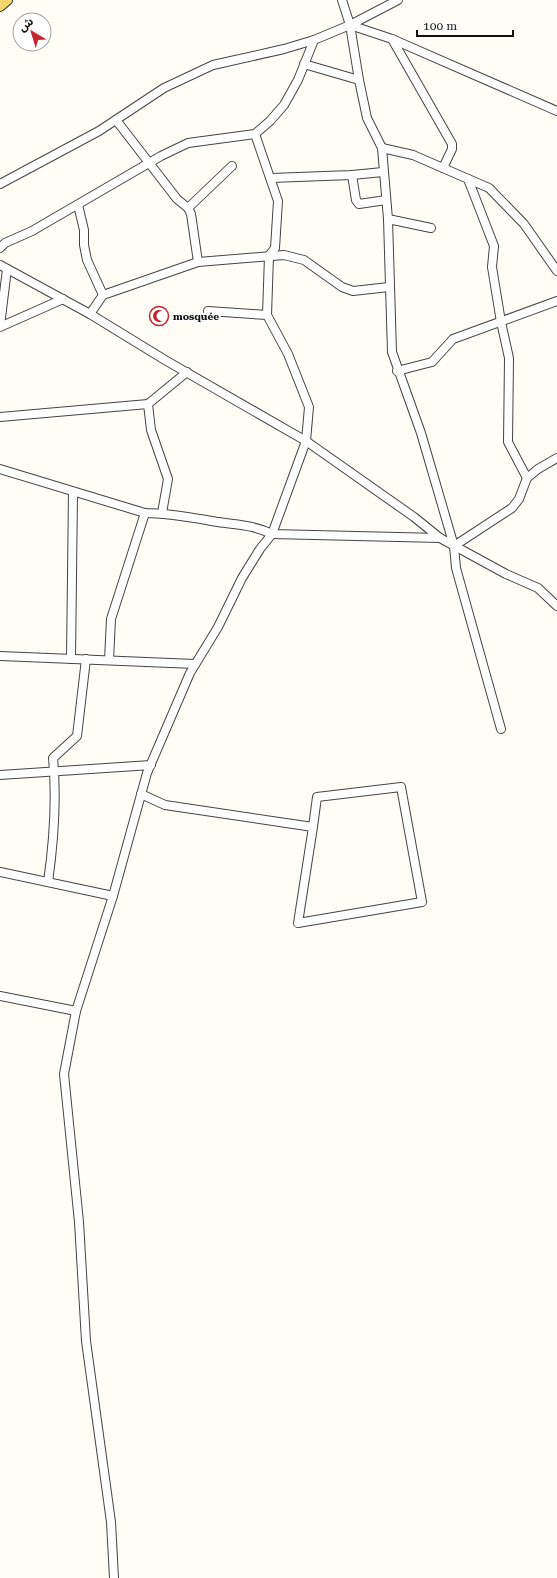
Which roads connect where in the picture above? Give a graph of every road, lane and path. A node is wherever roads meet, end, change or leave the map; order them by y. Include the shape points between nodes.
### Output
1 (7, 0) edge
2 (342, 0) edge
3 (398, 0) edge
4 (0, 6) edge
5 (350, 25) junction
6 (392, 39) junction
7 (314, 40) junction
8 (304, 64) junction
9 (359, 80) junction
10 (557, 110) edge
11 (116, 120) junction
12 (254, 134) junction
13 (382, 148) junction
14 (150, 162) junction
15 (232, 166) dead end
16 (443, 168) junction
17 (383, 172) junction
18 (352, 175) junction
19 (271, 178) junction
20 (468, 179) junction
21 (0, 184) edge
22 (386, 200) junction
23 (78, 205) junction
24 (188, 208) junction
25 (388, 219) junction
26 (431, 228) dead end
27 (0, 248) edge
28 (269, 256) junction
29 (198, 262) junction
30 (4, 267) edge
31 (557, 271) edge
32 (389, 287) junction
33 (103, 295) junction
34 (63, 299) junction
35 (557, 301) edge
36 (208, 311) dead end
37 (90, 314) junction
38 (267, 315) junction
39 (501, 322) junction
40 (0, 326) edge
41 (397, 371) junction
42 (187, 372) junction
43 (148, 404) junction
44 (0, 417) edge
45 (306, 441) junction
46 (557, 458) edge
47 (0, 469) edge
48 (527, 478) junction
49 (73, 492) junction
50 (145, 513) junction
51 (162, 513) junction
52 (272, 534) junction
53 (440, 538) junction
54 (454, 546) junction
55 (557, 606) edge
56 (0, 656) edge
57 (71, 659) junction
58 (86, 660) junction
59 (109, 660) junction
60 (196, 664) junction
61 (501, 729) dead end
62 (150, 764) junction
63 (54, 771) junction
64 (0, 775) edge
65 (141, 794) junction
66 (313, 827) junction
67 (0, 872) edge
68 (48, 882) junction
69 (113, 896) junction
70 (0, 996) edge
71 (76, 1011) junction
72 (114, 1578) edge

1 - 4 main road
2 - 5 street
3 - 5 street
5 - 6 street
5 - 7 street
5 - 9 street
6 - 10 street
6 - 16 street via 452,144
7 - 8 street
7 - 11 street via 213,65 164,88
8 - 9 street
8 - 12 street via 284,105
9 - 13 street via 368,118
11 - 14 street
11 - 21 street
12 - 14 street via 188,144
12 - 19 street
13 - 16 street via 413,155
13 - 17 street
14 - 23 street
14 - 24 street via 177,199
15 - 24 street
16 - 20 street
17 - 18 street
17 - 22 street
18 - 19 street
18 - 22 street via 359,204
19 - 28 street via 278,201 275,248
20 - 31 street via 489,188 524,224
20 - 39 street via 494,246 492,267
22 - 25 street
23 - 27 street via 32,231 4,243
23 - 33 street via 87,260
24 - 29 street via 192,214
25 - 26 street
25 - 32 street
28 - 29 street
28 - 32 street via 284,255 304,260 342,287 353,291
28 - 38 street
29 - 33 street
30 - 34 street
30 - 40 street
32 - 41 street via 392,352
33 - 37 street
34 - 37 street
34 - 40 street
35 - 39 street
36 - 38 street
37 - 42 street
38 - 45 street via 288,354 309,407
39 - 41 street via 453,339 432,362
39 - 48 street via 510,370 508,442
41 - 54 street via 421,433
42 - 43 street
42 - 45 street
43 - 44 street
43 - 51 street via 151,430 168,479
45 - 52 street
45 - 53 street
46 - 48 street
47 - 49 street
48 - 54 street via 519,499 512,508
49 - 50 street
49 - 57 street
50 - 51 street
50 - 59 street via 111,619
51 - 52 street via 253,526
52 - 53 street
52 - 60 street via 242,578
53 - 54 street
54 - 55 street via 538,588
54 - 61 street via 456,568
56 - 57 street
57 - 58 street
58 - 59 street
58 - 63 street via 77,736 53,758
59 - 60 street
60 - 62 street
62 - 63 street
62 - 65 street
63 - 64 street
63 - 68 street via 54,842
65 - 66 street via 166,805
65 - 69 street
66 - 66 street via 317,797 401,787 422,902 298,923
67 - 68 street
68 - 69 street
69 - 71 street
70 - 71 street
71 - 72 street via 64,1074 79,1222 86,1341 111,1522

